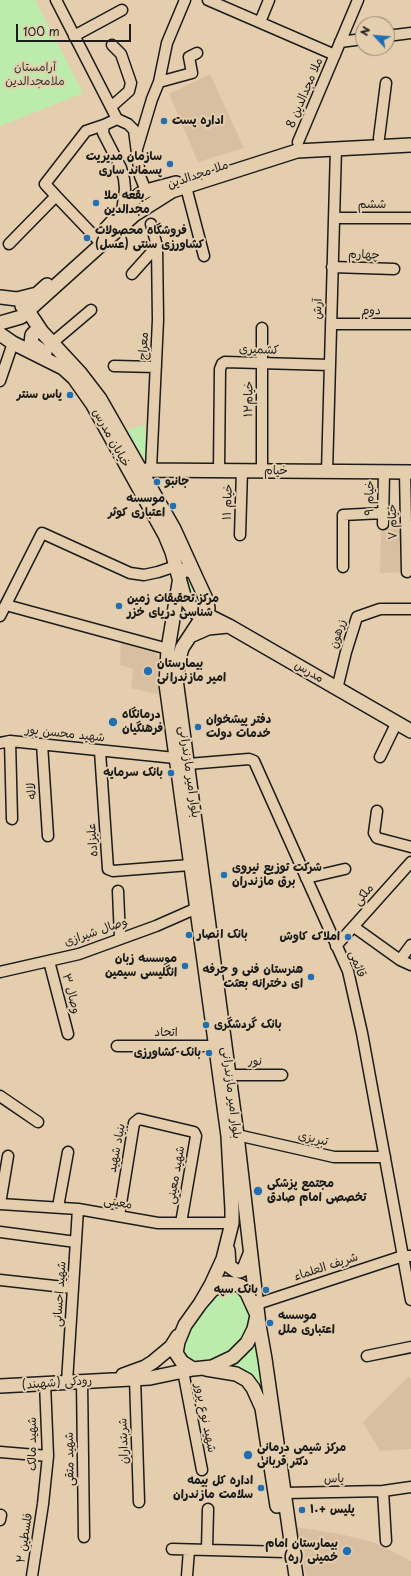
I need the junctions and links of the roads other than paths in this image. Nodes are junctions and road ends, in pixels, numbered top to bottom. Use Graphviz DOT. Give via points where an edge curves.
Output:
graph roads {
  1 [pos="56,0"];
  2 [pos="185,0"];
  3 [pos="208,0"];
  4 [pos="269,0"];
  5 [pos="358,0"];
  6 [pos="122,10"];
  7 [pos="260,22"];
  8 [pos="411,33"];
  9 [pos="395,35"];
  10 [pos="74,36"];
  11 [pos="355,40"];
  12 [pos="340,42"];
  13 [pos="112,45"];
  14 [pos="197,53"];
  15 [pos="335,55"];
  16 [pos="159,82"];
  17 [pos="386,83"];
  18 [pos="111,107"];
  19 [pos="117,119"];
  20 [pos="104,125"];
  21 [pos="379,138"];
  22 [pos="411,138"];
  23 [pos="298,142"];
  24 [pos="340,144"];
  25 [pos="411,145"];
  26 [pos="137,149"];
  27 [pos="186,187"];
  28 [pos="56,196"];
  29 [pos="149,197"];
  30 [pos="122,212"];
  31 [pos="334,218"];
  32 [pos="411,218"];
  33 [pos="151,224"];
  34 [pos="97,239"];
  35 [pos="9,244"];
  36 [pos="157,246"];
  37 [pos="204,256"];
  38 [pos="332,267"];
  39 [pos="394,269"];
  40 [pos="132,274"];
  41 [pos="0,298"];
  42 [pos="91,310"];
  43 [pos="28,311"];
  44 [pos="0,323"];
  45 [pos="331,324"];
  46 [pos="411,324"];
  47 [pos="262,328"];
  48 [pos="42,332"];
  49 [pos="0,334"];
  50 [pos="13,343"];
  51 [pos="52,343"];
  52 [pos="263,364"];
  53 [pos="330,365"];
  54 [pos="114,366"];
  55 [pos="156,366"];
  56 [pos="63,368"];
  57 [pos="0,381"];
  58 [pos="146,469"];
  59 [pos="219,470"];
  60 [pos="242,470"];
  61 [pos="262,471"];
  62 [pos="327,472"];
  63 [pos="384,472"];
  64 [pos="408,472"];
  65 [pos="383,514"];
  66 [pos="383,524"];
  67 [pos="240,535"];
  68 [pos="343,567"];
  69 [pos="407,572"];
  70 [pos="194,573"];
  71 [pos="178,575"];
  72 [pos="6,605"];
  73 [pos="411,609"];
  74 [pos="0,616"];
  75 [pos="205,616"];
  76 [pos="229,626"];
  77 [pos="171,635"];
  78 [pos="188,640"];
  79 [pos="168,648"];
  80 [pos="337,689"];
  81 [pos="397,722"];
  82 [pos="411,731"];
  83 [pos="5,742"];
  84 [pos="42,744"];
  85 [pos="100,750"];
  86 [pos="380,757"];
  87 [pos="175,758"];
  88 [pos="188,764"];
  89 [pos="377,811"];
  90 [pos="12,819"];
  91 [pos="48,836"];
  92 [pos="411,847"];
  93 [pos="411,862"];
  94 [pos="190,865"];
  95 [pos="345,869"];
  96 [pos="306,878"];
  97 [pos="118,891"];
  98 [pos="197,908"];
  99 [pos="354,927"];
  100 [pos="120,938"];
  101 [pos="411,945"];
  102 [pos="336,946"];
  103 [pos="49,960"];
  104 [pos="400,960"];
  105 [pos="411,965"];
  106 [pos="0,972"];
  107 [pos="68,1034"];
  108 [pos="117,1046"];
  109 [pos="216,1046"];
  110 [pos="229,1075"];
  111 [pos="282,1075"];
  112 [pos="0,1096"];
  113 [pos="38,1122"];
  114 [pos="194,1132"];
  115 [pos="237,1135"];
  116 [pos="68,1152"];
  117 [pos="8,1156"];
  118 [pos="385,1157"];
  119 [pos="0,1204"];
  120 [pos="58,1207"];
  121 [pos="78,1208"];
  122 [pos="119,1216"];
  123 [pos="181,1223"];
  124 [pos="232,1223"];
  125 [pos="0,1232"];
  126 [pos="228,1240"];
  127 [pos="76,1242"];
  128 [pos="250,1250"];
  129 [pos="407,1256"];
  130 [pos="0,1280"];
  131 [pos="73,1288"];
  132 [pos="411,1300"];
  133 [pos="200,1304"];
  134 [pos="257,1310"];
  135 [pos="185,1324"];
  136 [pos="411,1347"];
  137 [pos="367,1356"];
  138 [pos="153,1362"];
  139 [pos="193,1369"];
  140 [pos="158,1376"];
  141 [pos="135,1378"];
  142 [pos="114,1379"];
  143 [pos="82,1381"];
  144 [pos="67,1382"];
  145 [pos="45,1383"];
  146 [pos="0,1386"];
  147 [pos="0,1452"];
  148 [pos="48,1456"];
  149 [pos="202,1470"];
  150 [pos="411,1487"];
  151 [pos="383,1491"];
  152 [pos="285,1493"];
  153 [pos="139,1502"];
  154 [pos="43,1504"];
  155 [pos="208,1509"];
  156 [pos="84,1537"];
  157 [pos="386,1541"];
  158 [pos="172,1549"];
  159 [pos="189,1550"];
  160 [pos="207,1550"];
  161 [pos="285,1552"];
  162 [pos="32,1576"];
  163 [pos="188,1576"];
  164 [pos="288,1576"];
  165 [pos="296,1576"];
  1 -- 10 [label="street"];
  2 -- 16 [label="street" via="167,43"];
  3 -- 7 [label="street"];
  4 -- 7 [label="street"];
  5 -- 12 [label="street, ملا مجدالدین 8"];
  6 -- 10 [label="street"];
  7 -- 15 [label="street"];
  8 -- 9 [label="street"];
  10 -- 18 [label="street"];
  11 -- 12 [label="street"];
  12 -- 15 [label="street, ملا مجدالدین 8"];
  13 -- 18 [label="street" via="121,54 131,83 129,91"];
  14 -- 16 [label="street" via="189,57 192,73"];
  15 -- 23 [label="street, ملا مجدالدین 8"];
  16 -- 26 [label="street"];
  17 -- 21 [label="street"];
  18 -- 19 [label="street"];
  19 -- 20 [label="street"];
  19 -- 26 [label="street" via="134,130"];
  20 -- 28 [label="street" via="86,131 45,184"];
  20 -- 30 [label="street" via="103,133 124,179"];
  21 -- 22 [label="main road, ملا مجدالدین"];
  21 -- 24 [label="main road, ملا مجدالدین"];
  23 -- 24 [label="main road, ملا مجدالدین"];
  23 -- 29 [label="main road, ملا مجدالدین" via="241,160"];
  24 -- 25 [label="main road, ملا مجدالدین"];
  24 -- 27 [label="main road, ملا مجدالدین" via="297,151"];
  24 -- 31 [label="street, آرش"];
  26 -- 29 [label="street" via="140,176"];
  27 -- 29 [label="main road, ملا مجدالدین"];
  27 -- 37 [label="street"];
  28 -- 34 [label="street"];
  28 -- 35 [label="street"];
  29 -- 30 [label="main road, ملا مجدالدین" via="131,202"];
  29 -- 43 [label="main road, ملا مجدالدین" via="134,215"];
  30 -- 34 [label="main road, ملا مجدالدین"];
  31 -- 32 [label="street, ششم"];
  31 -- 38 [label="street, آرش"];
  33 -- 36 [label="street, معراج"];
  34 -- 41 [label="main road, ملا مجدالدین" via="37,294 17,299"];
  36 -- 40 [label="street"];
  36 -- 55 [label="street, معراج"];
  38 -- 39 [label="street, چهارم"];
  38 -- 45 [label="street, آرش"];
  41 -- 43 [label="main road"];
  42 -- 51 [label="street"];
  43 -- 44 [label="main road, ملا مجدالدین" via="21,317"];
  43 -- 48 [label="main road, خیابان مدرس"];
  45 -- 46 [label="street, دوم"];
  45 -- 53 [label="street, آرش"];
  47 -- 52 [label="street, خیام۱۲"];
  48 -- 51 [label="main road, خیابان مدرس"];
  48 -- 56 [label="main road" via="35,332 31,343"];
  49 -- 50 [label="main road, خیابان مدرس"];
  50 -- 56 [label="main road, خیابان مدرس"];
  50 -- 57 [label="street"];
  51 -- 58 [label="main road, خیابان مدرس" via="100,399"];
  52 -- 53 [label="street, کشمیری"];
  52 -- 59 [label="street, کشمیری" via="222,364"];
  52 -- 61 [label="street, خیام۱۲"];
  53 -- 62 [label="street, آرش"];
  54 -- 55 [label="street"];
  55 -- 58 [label="street, معراج"];
  56 -- 71 [label="main road, خیابان مدرس" via="74,378 92,405 165,535"];
  58 -- 59 [label="main road, خیام"];
  58 -- 70 [label="main road, خیابان مدرس"];
  59 -- 60 [label="main road, خیام"];
  60 -- 61 [label="main road, خیام"];
  60 -- 67 [label="street, خیام ۱۱"];
  61 -- 62 [label="main road, خیام"];
  62 -- 63 [label="main road, خیام"];
  63 -- 64 [label="main road, خیام"];
  63 -- 65 [label="street, خیام ۹"];
  64 -- 69 [label="street, خیام ۷"];
  65 -- 66 [label="street, خیام ۹"];
  65 -- 68 [label="street" via="343,514"];
  70 -- 71 [label="main road" via="184,570"];
  70 -- 75 [label="main road, خیابان مدرس" via="206,599 208,608"];
  71 -- 72 [label="street" via="158,572 144,575 130,573 42,533"];
  71 -- 75 [label="main road, خیابان مدرس" via="185,599 191,609"];
  71 -- 77 [label="main road, بلوار امیر مازندرانی"];
  72 -- 74 [label="street"];
  72 -- 79 [label="street"];
  73 -- 80 [label="street, زرهون" via="380,609 357,617"];
  75 -- 76 [label="main road, مدرس"];
  75 -- 78 [label="main road, بلوار امیر مازندرانی"];
  76 -- 78 [label="main road" via="208,628"];
  76 -- 80 [label="main road, مدرس"];
  77 -- 78 [label="main road" via="181,633"];
  77 -- 79 [label="main road, بلوار امیر مازندرانی"];
  78 -- 88 [label="main road, بلوار امیر مازندرانی" via="179,659 176,679"];
  79 -- 87 [label="main road, بلوار امیر مازندرانی" via="166,684"];
  80 -- 81 [label="main road, مدرس"];
  81 -- 82 [label="main road, مدرس"];
  81 -- 86 [label="street"];
  83 -- 84 [label="street, شهید محسن پور"];
  83 -- 90 [label="street"];
  84 -- 85 [label="street, شهید محسن پور"];
  84 -- 91 [label="street, لاله"];
  85 -- 87 [label="street, شهید محسن پور"];
  85 -- 94 [label="street, علیزاده" via="108,869 113,871"];
  87 -- 94 [label="main road, بلوار امیر مازندرانی"];
  88 -- 96 [label="street, قائمی" via="249,759 254,761"];
  88 -- 110 [label="main road, بلوار امیر مازندرانی"];
  89 -- 92 [label="street" via="374,833 377,838"];
  93 -- 99 [label="street, ملکی"];
  94 -- 98 [label="main road, بلوار امیر مازندرانی"];
  95 -- 96 [label="street"];
  96 -- 102 [label="street, قائمی"];
  97 -- 100 [label="street"];
  98 -- 100 [label="street, وصال شیرازی"];
  98 -- 109 [label="main road, بلوار امیر مازندرانی"];
  99 -- 102 [label="street, ملکی"];
  99 -- 104 [label="street"];
  100 -- 103 [label="street, وصال شیرازی" via="79,954"];
  101 -- 104 [label="street"];
  102 -- 118 [label="street, قائمی" via="348,971"];
  103 -- 106 [label="street, وصال شیرازی"];
  103 -- 107 [label="street, وصال ۳"];
  104 -- 105 [label="street"];
  108 -- 109 [label="street, اتحاد"];
  109 -- 124 [label="main road, بلوار امیر مازندرانی" via="228,1136"];
  110 -- 111 [label="street, نور"];
  110 -- 115 [label="main road, بلوار امیر مازندرانی"];
  112 -- 113 [label="street"];
  114 -- 122 [label="street, بنیاد شهید" via="136,1120"];
  114 -- 123 [label="street, شهید معینی" via="196,1136"];
  115 -- 118 [label="street, تبریزی" via="334,1156"];
  115 -- 128 [label="main road, بلوار امیر مازندرانی"];
  116 -- 120 [label="street"];
  117 -- 119 [label="street"];
  118 -- 129 [label="street, قائمی"];
  119 -- 120 [label="street, معینی"];
  120 -- 121 [label="street, معینی"];
  121 -- 122 [label="street, معینی"];
  121 -- 127 [label="street, شهید احسانی"];
  122 -- 123 [label="street, معینی" via="158,1223"];
  123 -- 124 [label="street, معینی"];
  124 -- 126 [label="main road, بلوار امیر مازندرانی"];
  125 -- 127 [label="street"];
  126 -- 128 [label="main road" via="228,1260 232,1269 244,1269"];
  126 -- 133 [label="main road, بلوار امیر مازندرانی" via="223,1259"];
  127 -- 131 [label="street, شهید احسانی"];
  128 -- 134 [label="main road, بلوار امیر مازندرانی"];
  129 -- 132 [label="street, قائمی"];
  129 -- 134 [label="street, شریف العلماء"];
  130 -- 131 [label="street"];
  131 -- 144 [label="street, شهید احسانی"];
  133 -- 134 [label="main road" via="212,1290 225,1282 241,1286"];
  133 -- 135 [label="main road"];
  134 -- 139 [label="main road" via="251,1336 241,1351 212,1367"];
  134 -- 152 [label="main road, بلوار امیر مازندرانی"];
  135 -- 138 [label="main road, رودکی (شهبند)" via="171,1347"];
  135 -- 139 [label="main road" via="176,1354 182,1362"];
  136 -- 137 [label="street"];
  138 -- 140 [label="main road" via="161,1361 165,1364 164,1373"];
  138 -- 142 [label="main road, رودکی (شهبند)"];
  139 -- 140 [label="main road, رودکی (شهبند)"];
  139 -- 149 [label="street, شهید نوع پرور"];
  139 -- 161 [label="main road" via="236,1374 247,1380 258,1396"];
  140 -- 141 [label="main road, رودکی (شهبند)"];
  141 -- 142 [label="main road, رودکی (شهبند)"];
  141 -- 153 [label="street, شربتداران"];
  142 -- 143 [label="main road, رودکی (شهبند)"];
  143 -- 144 [label="main road, رودکی (شهبند)"];
  143 -- 156 [label="street, شهید متقی"];
  144 -- 145 [label="main road, رودکی (شهبند)"];
  145 -- 146 [label="main road, رودکی (شهبند)"];
  145 -- 148 [label="street, شهید مالک"];
  147 -- 148 [label="street"];
  148 -- 154 [label="street, شهید مالک"];
  150 -- 151 [label="street, یاس"];
  151 -- 152 [label="street, یاس"];
  151 -- 157 [label="street"];
  152 -- 165 [label="main road, بلوار امیر مازندرانی"];
  154 -- 162 [label="street, فلسطین ۲"];
  155 -- 160 [label="street"];
  158 -- 159 [label="street"];
  159 -- 160 [label="street"];
  159 -- 163 [label="street"];
  160 -- 161 [label="street"];
  161 -- 164 [label="main road"];
}
